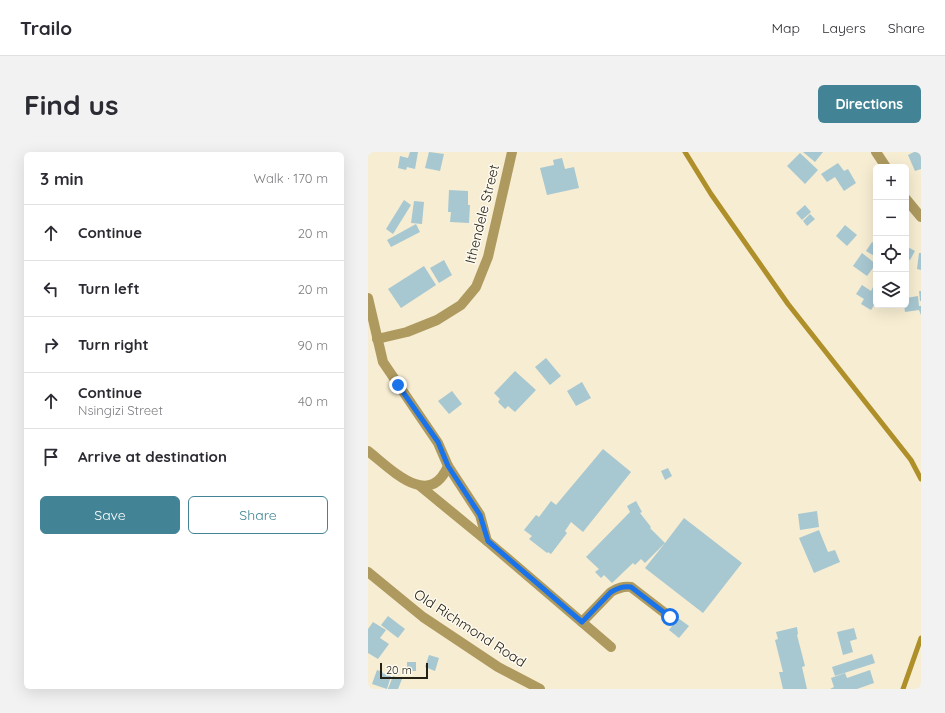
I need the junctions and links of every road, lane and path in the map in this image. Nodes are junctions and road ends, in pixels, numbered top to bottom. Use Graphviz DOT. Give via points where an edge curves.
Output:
graph roads {
  1 [pos="512,152"];
  2 [pos="876,152"];
  3 [pos="884,164"];
  4 [pos="907,200"];
  5 [pos="921,217"];
  6 [pos="368,298"];
  7 [pos="377,339"];
  8 [pos="368,451"];
  9 [pos="448,466"];
  10 [pos="420,486"];
  11 [pos="488,541"];
  12 [pos="368,572"];
  13 [pos="670,617"];
  14 [pos="582,622"];
  15 [pos="611,647"];
  16 [pos="540,689"];
  1 -- 7 [label="street, Ithendele Street" via="488,257 476,287 461,305 437,320 407,332"];
  2 -- 3 [label="street"];
  4 -- 5 [label="street"];
  6 -- 7 [label="street"];
  7 -- 9 [label="street" via="382,362 438,442"];
  8 -- 10 [label="street" via="404,479"];
  9 -- 10 [label="street" via="436,483"];
  9 -- 11 [label="street" via="480,515"];
  10 -- 11 [label="street"];
  11 -- 14 [label="street"];
  12 -- 16 [label="street, Old Richmond Road" via="423,617 498,666"];
  13 -- 14 [label="street" via="631,587 624,586 611,592"];
  14 -- 15 [label="street"];
}
